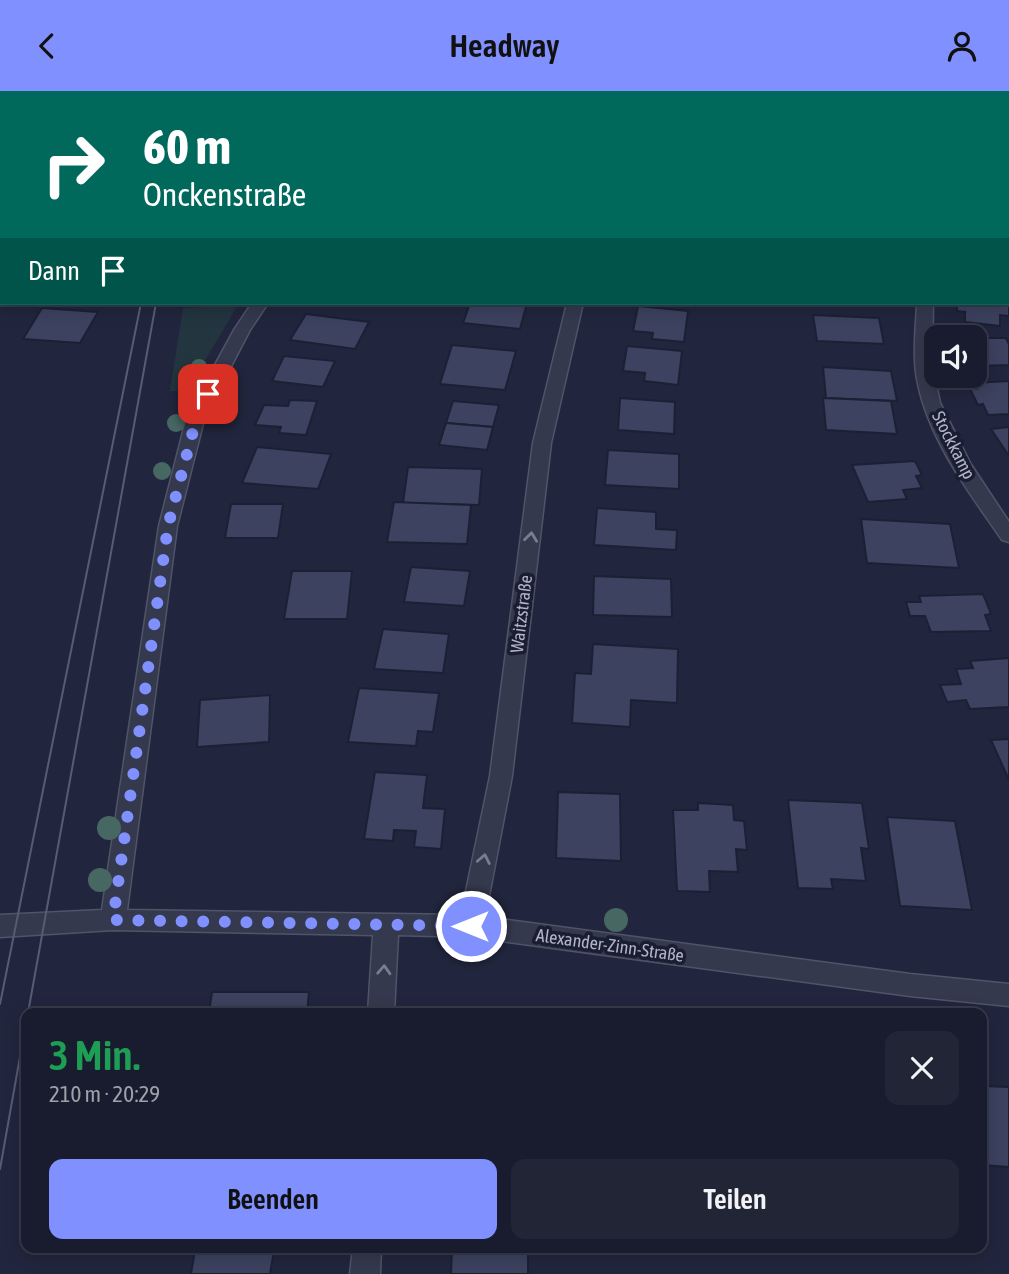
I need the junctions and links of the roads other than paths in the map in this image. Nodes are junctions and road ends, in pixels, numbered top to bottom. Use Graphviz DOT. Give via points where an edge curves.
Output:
graph roads {
  1 [pos="259,305"];
  2 [pos="575,305"];
  3 [pos="925,305"];
  4 [pos="1009,536"];
  5 [pos="113,920"];
  6 [pos="0,926"];
  7 [pos="386,926"];
  8 [pos="471,926"];
  9 [pos="1009,995"];
  10 [pos="381,1008"];
  11 [pos="367,1253"];
  12 [pos="365,1274"];
  1 -- 5 [label="street" via="197,416 168,526"];
  8 -- 2 [label="street, Waitzstraße, one-way" via="501,776 542,443"];
  3 -- 4 [label="street, Stockkamp" via="926,386 975,485"];
  5 -- 6 [label="street, Alexander-Zinn-Straße"];
  5 -- 7 [label="street, Alexander-Zinn-Straße"];
  7 -- 8 [label="street, Alexander-Zinn-Straße"];
  10 -- 7 [label="street, one-way"];
  8 -- 9 [label="street, Alexander-Zinn-Straße"];
  11 -- 12 [label="street"];
}
